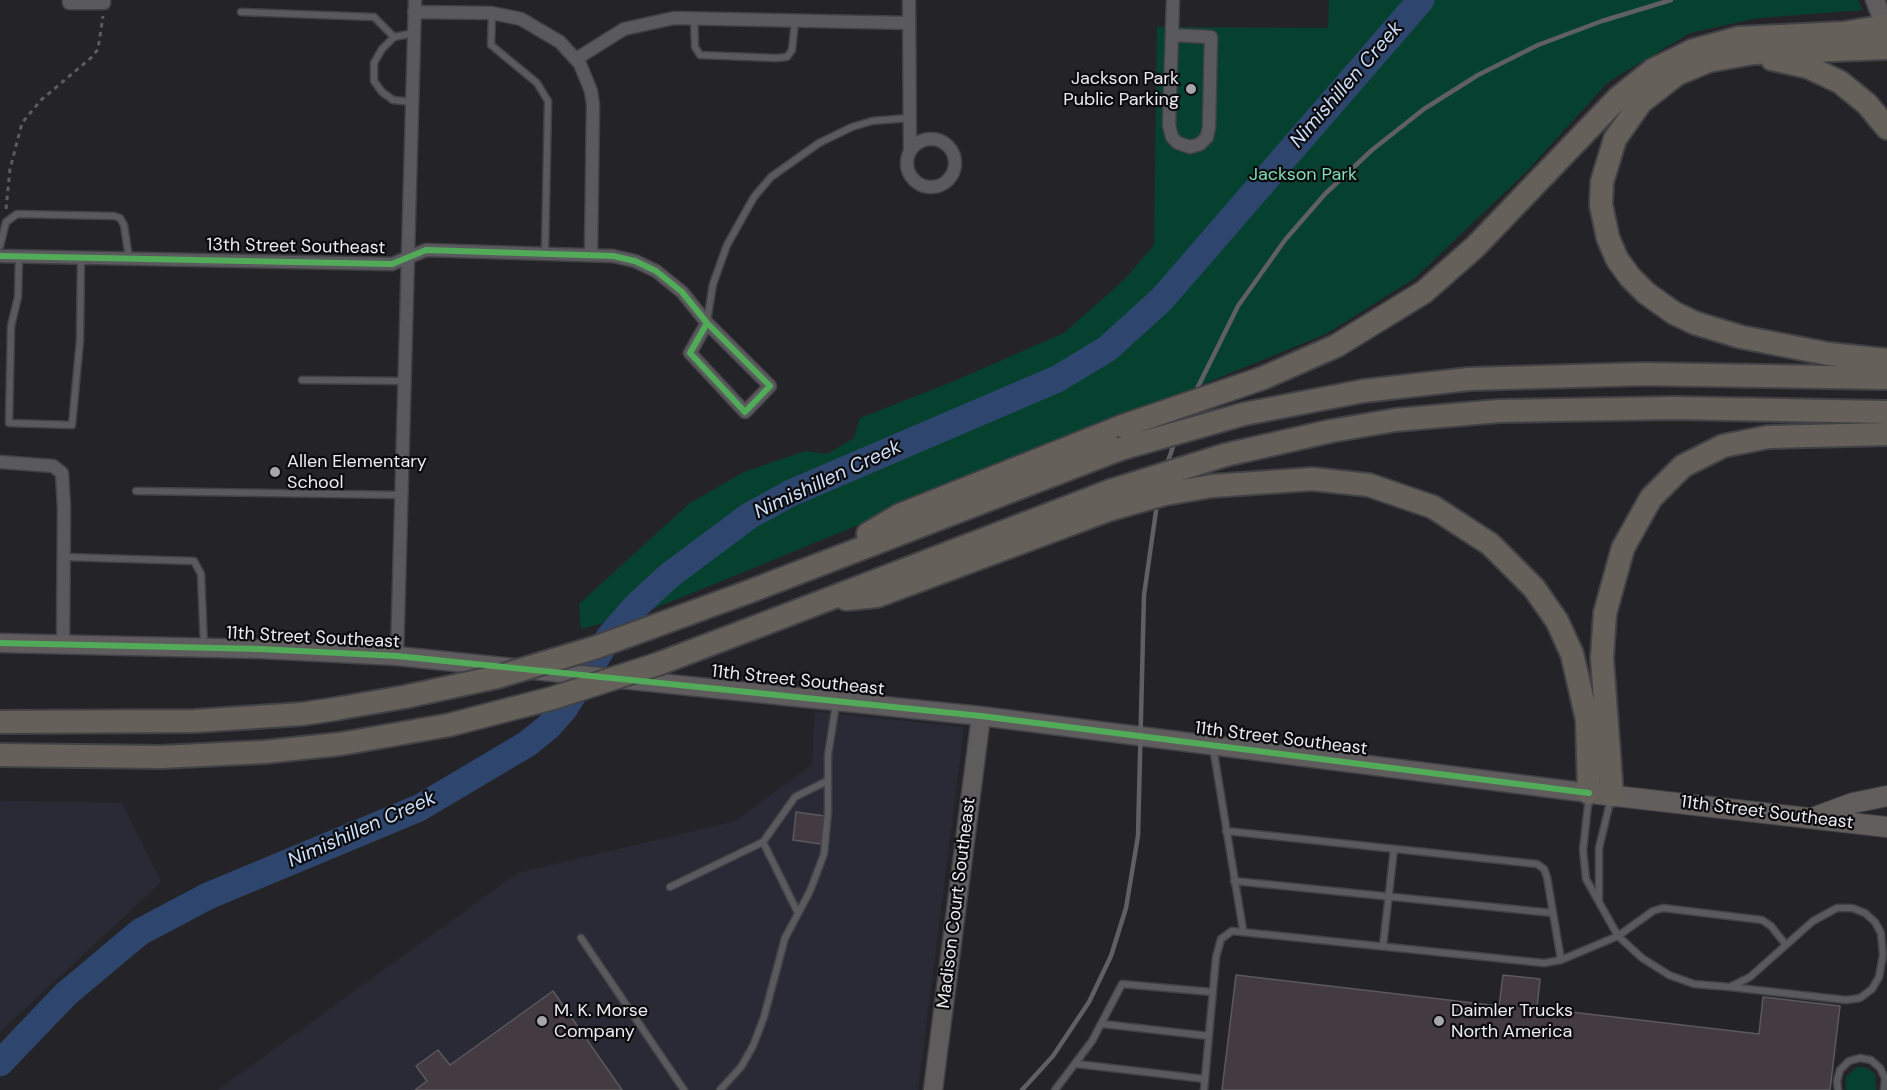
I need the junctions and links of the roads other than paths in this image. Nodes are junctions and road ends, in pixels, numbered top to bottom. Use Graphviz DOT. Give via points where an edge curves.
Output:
graph roads {
  1 [pos="69,0"];
  2 [pos="909,0"];
  3 [pos="1173,0"];
  4 [pos="1875,0"];
  5 [pos="104,1"];
  6 [pos="414,6"];
  7 [pos="241,12"];
  8 [pos="492,14"];
  9 [pos="694,17"];
  10 [pos="795,20"];
  11 [pos="909,23"];
  12 [pos="414,33"];
  13 [pos="1172,35"];
  14 [pos="1886,35"];
  15 [pos="394,37"];
  16 [pos="1744,54"];
  17 [pos="576,59"];
  18 [pos="412,102"];
  19 [pos="909,118"];
  20 [pos="1887,128"];
  21 [pos="910,152"];
  22 [pos="0,246"];
  23 [pos="545,252"];
  24 [pos="591,253"];
  25 [pos="0,256"];
  26 [pos="18,256"];
  27 [pos="81,257"];
  28 [pos="129,258"];
  29 [pos="408,258"];
  30 [pos="707,323"];
  31 [pos="1887,360"];
  32 [pos="1887,378"];
  33 [pos="302,380"];
  34 [pos="406,381"];
  35 [pos="1887,412"];
  36 [pos="1887,434"];
  37 [pos="0,462"];
  38 [pos="136,491"];
  39 [pos="402,495"];
  40 [pos="1109,500"];
  41 [pos="63,557"];
  42 [pos="818,565"];
  43 [pos="0,643"];
  44 [pos="63,644"];
  45 [pos="204,648"];
  46 [pos="397,656"];
  47 [pos="836,700"];
  48 [pos="981,716"];
  49 [pos="0,722"];
  50 [pos="1213,746"];
  51 [pos="0,755"];
  52 [pos="827,781"];
  53 [pos="1589,793"];
  54 [pos="1612,795"];
  55 [pos="1887,796"];
  56 [pos="1812,818"];
  57 [pos="1887,827"];
  58 [pos="1226,831"];
  59 [pos="763,842"];
  60 [pos="1394,849"];
  61 [pos="1234,881"];
  62 [pos="670,887"];
  63 [pos="1388,897"];
  64 [pos="1599,901"];
  65 [pos="798,913"];
  66 [pos="1553,913"];
  67 [pos="1243,930"];
  68 [pos="1618,936"];
  69 [pos="581,938"];
  70 [pos="1786,945"];
  71 [pos="1383,946"];
  72 [pos="1561,960"];
  73 [pos="1730,987"];
  74 [pos="1212,992"];
  75 [pos="1103,1024"];
  76 [pos="1209,1036"];
  77 [pos="1077,1064"];
  78 [pos="1204,1079"];
  79 [pos="684,1090"];
  80 [pos="720,1090"];
  81 [pos="933,1090"];
  82 [pos="1055,1090"];
  83 [pos="1204,1090"];
  84 [pos="1838,1090"];
  85 [pos="1884,1090"];
  1 -- 5 [label="street"];
  2 -- 11 [label="street"];
  3 -- 13 [label="street"];
  4 -- 14 [label="street"];
  6 -- 8 [label="street"];
  6 -- 12 [label="street"];
  7 -- 15 [label="lane" via="374,17"];
  8 -- 17 [label="street" via="532,23 560,42"];
  8 -- 23 [label="lane" via="491,45 537,83 548,101"];
  9 -- 10 [label="street"];
  9 -- 10 [label="lane" via="695,47 700,55 777,58 788,57 792,50"];
  9 -- 17 [label="street" via="638,24 614,34"];
  10 -- 11 [label="street"];
  11 -- 19 [label="street"];
  12 -- 15 [label="lane"];
  12 -- 18 [label="street"];
  13 -- 13 [label="street" via="1211,37 1209,127 1207,137 1190,147 1178,144 1169,125"];
  14 -- 16 [label="highway"];
  14 -- 42 [label="highway, bridge" via="1738,38 1694,50 1653,70 1618,98 1475,248 1424,292 1346,340 1263,378 1123,426 900,515"];
  15 -- 18 [label="lane" via="374,63 374,81 393,100"];
  16 -- 20 [label="highway" via="1797,64 1829,76 1867,104"];
  16 -- 31 [label="highway" via="1677,74 1626,119 1606,160 1602,182 1602,216 1612,248 1630,277 1646,293 1695,323 1782,345"];
  17 -- 24 [label="street" via="586,76 593,105"];
  18 -- 29 [label="street"];
  19 -- 21 [label="street"];
  19 -- 30 [label="lane" via="852,127 819,143 771,177 754,197 727,245 713,284"];
  22 -- 28 [label="lane" via="6,222 17,214 114,216 124,225"];
  23 -- 24 [label="street, 13th Street Southeast"];
  23 -- 29 [label="street, 13th Street Southeast" via="426,250"];
  24 -- 30 [label="street, 13th Street Southeast" via="635,261 656,271 682,292"];
  25 -- 26 [label="street, 13th Street Southeast"];
  26 -- 27 [label="street, 13th Street Southeast"];
  26 -- 27 [label="lane" via="18,297 11,326 9,423 72,425 80,340"];
  27 -- 28 [label="street, 13th Street Southeast"];
  28 -- 29 [label="street, 13th Street Southeast" via="392,264"];
  29 -- 34 [label="street"];
  30 -- 30 [label="street, 13th Street Southeast" via="770,386 745,412 690,353"];
  32 -- 42 [label="highway, bridge" via="1532,376 1374,389 1244,414 1120,449"];
  33 -- 34 [label="lane"];
  34 -- 39 [label="street"];
  35 -- 40 [label="highway, bridge" via="1675,408 1499,411 1405,419 1225,455"];
  36 -- 54 [label="highway" via="1768,437 1723,446 1683,466 1651,498 1623,548 1605,613 1602,658"];
  37 -- 41 [label="street" via="59,468 64,508"];
  38 -- 39 [label="lane"];
  39 -- 46 [label="street"];
  40 -- 51 [label="highway, bridge" via="824,600 658,664 532,704 437,728 264,752"];
  40 -- 53 [label="highway, bridge" via="1212,486 1312,479 1369,485 1433,507 1490,544 1534,588 1557,621 1572,654 1587,718"];
  41 -- 44 [label="street"];
  41 -- 45 [label="lane" via="194,561 201,574"];
  42 -- 49 [label="highway, bridge" via="597,647 497,677 404,698 291,715 195,721"];
  43 -- 44 [label="street, 11th Street Southeast"];
  44 -- 45 [label="street, 11th Street Southeast"];
  45 -- 46 [label="street, 11th Street Southeast"];
  46 -- 47 [label="street, 11th Street Southeast, bridge"];
  47 -- 48 [label="street, 11th Street Southeast"];
  47 -- 52 [label="lane"];
  48 -- 50 [label="street, 11th Street Southeast"];
  48 -- 81 [label="street, Madison Court Southeast"];
  50 -- 53 [label="street, 11th Street Southeast"];
  50 -- 58 [label="lane"];
  52 -- 59 [label="lane" via="795,797"];
  52 -- 65 [label="lane" via="824,854"];
  53 -- 54 [label="main road, 11th Street Southeast"];
  53 -- 64 [label="lane" via="1584,872"];
  54 -- 56 [label="main road, 11th Street Southeast"];
  54 -- 64 [label="lane" via="1599,848"];
  55 -- 56 [label="main road"];
  56 -- 57 [label="main road, 11th Street Southeast"];
  58 -- 60 [label="lane"];
  58 -- 61 [label="lane"];
  59 -- 62 [label="lane"];
  59 -- 65 [label="lane"];
  60 -- 63 [label="lane"];
  60 -- 66 [label="lane" via="1540,865 1547,877"];
  61 -- 63 [label="lane"];
  61 -- 67 [label="lane"];
  63 -- 66 [label="lane"];
  63 -- 71 [label="lane"];
  64 -- 68 [label="lane"];
  65 -- 80 [label="lane" via="785,938 756,1039 741,1067"];
  66 -- 72 [label="lane"];
  67 -- 71 [label="lane"];
  67 -- 74 [label="lane" via="1228,932 1219,941"];
  68 -- 70 [label="lane" via="1656,909 1667,908 1762,920"];
  68 -- 72 [label="lane"];
  68 -- 73 [label="lane" via="1669,975 1708,987"];
  69 -- 79 [label="lane"];
  70 -- 73 [label="lane" via="1750,977"];
  70 -- 73 [label="lane" via="1824,913 1845,908 1858,910 1871,917 1881,933 1880,977 1868,993 1851,1000"];
  71 -- 72 [label="lane" via="1539,963"];
  74 -- 75 [label="lane" via="1122,984"];
  74 -- 76 [label="lane"];
  75 -- 76 [label="lane"];
  75 -- 77 [label="lane"];
  76 -- 78 [label="lane"];
  77 -- 78 [label="lane"];
  77 -- 82 [label="lane"];
  78 -- 83 [label="lane"];
  84 -- 85 [label="lane" via="1840,1070 1849,1061 1860,1058 1871,1060 1880,1068 1885,1078"];
}
